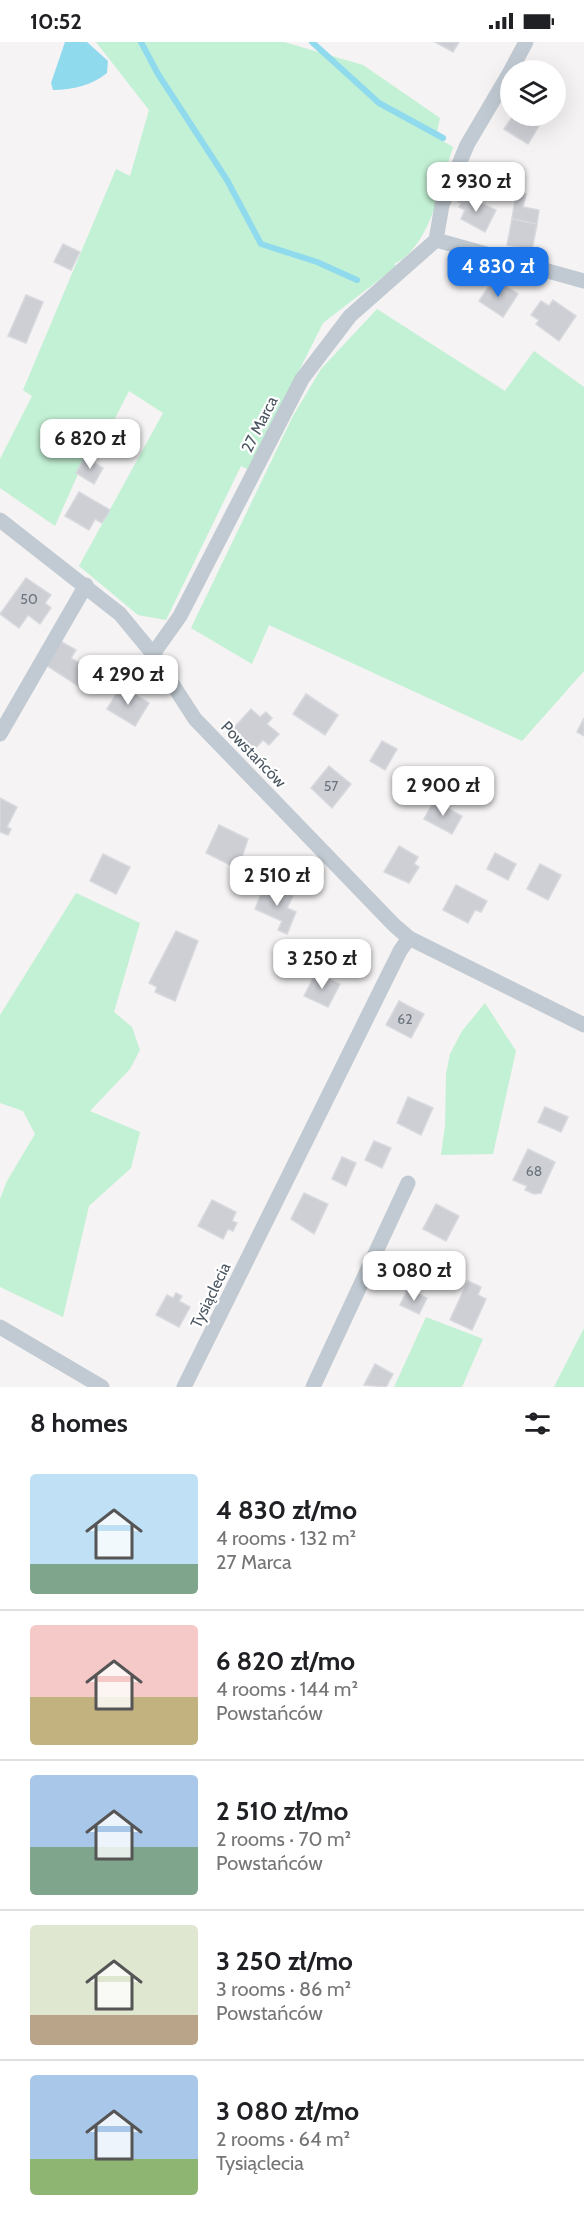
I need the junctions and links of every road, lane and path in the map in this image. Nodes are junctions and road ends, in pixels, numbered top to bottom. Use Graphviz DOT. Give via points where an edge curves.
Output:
graph roads {
  1 [pos="526,42"];
  2 [pos="516,60"];
  3 [pos="500,88"];
  4 [pos="436,240"];
  5 [pos="584,281"];
  6 [pos="0,520"];
  7 [pos="86,585"];
  8 [pos="153,654"];
  9 [pos="0,734"];
  10 [pos="409,938"];
  11 [pos="584,1025"];
  12 [pos="408,1183"];
  13 [pos="0,1327"];
  14 [pos="102,1387"];
  15 [pos="184,1387"];
  16 [pos="313,1387"];
  1 -- 2 [label="street"];
  3 -- 4 [label="street" via="467,145 442,205"];
  4 -- 5 [label="street"];
  4 -- 8 [label="street, 27 Marca" via="350,316 302,379 180,616"];
  6 -- 7 [label="street, Powstańców"];
  7 -- 8 [label="street, Powstańców" via="120,614"];
  7 -- 9 [label="street"];
  8 -- 10 [label="street, Powstańców" via="195,719"];
  10 -- 11 [label="street, Powstańców"];
  10 -- 15 [label="street, Tysiąclecia"];
  12 -- 16 [label="street"];
  13 -- 14 [label="street"];
}
